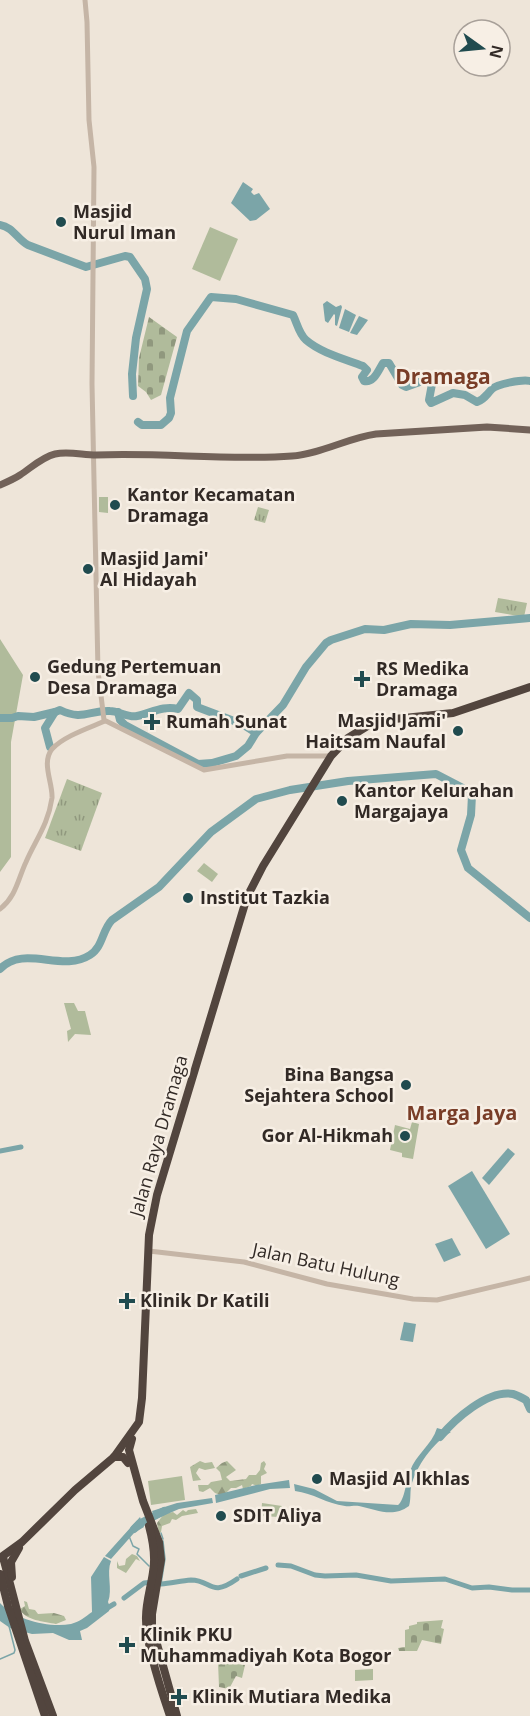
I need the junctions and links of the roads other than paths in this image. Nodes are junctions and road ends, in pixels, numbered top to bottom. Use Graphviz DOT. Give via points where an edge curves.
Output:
graph roads {
  1 [pos="85,0"];
  2 [pos="530,430"];
  3 [pos="94,455"];
  4 [pos="0,485"];
  5 [pos="530,687"];
  6 [pos="105,722"];
  7 [pos="310,755"];
  8 [pos="331,756"];
  9 [pos="324,767"];
  10 [pos="0,909"];
  11 [pos="148,1251"];
  12 [pos="530,1278"];
  13 [pos="139,1422"];
  14 [pos="123,1446"];
  15 [pos="114,1457"];
  16 [pos="128,1463"];
  17 [pos="145,1511"];
  18 [pos="22,1542"];
  19 [pos="1,1558"];
  20 [pos="0,1574"];
  21 [pos="0,1586"];
  22 [pos="10,1590"];
  23 [pos="10,1604"];
  24 [pos="21,1637"];
  25 [pos="152,1640"];
  26 [pos="45,1716"];
  27 [pos="53,1716"];
  28 [pos="170,1716"];
  29 [pos="177,1716"];
  1 -- 3 [label="street" via="94,167"];
  2 -- 3 [label="main road" via="487,427 375,434 294,456"];
  3 -- 4 [label="main road" via="56,454"];
  3 -- 6 [label="street" via="98,671"];
  5 -- 8 [label="highway, Jalan Raya Dramaga" via="460,711 369,724"];
  6 -- 7 [label="street" via="204,770"];
  6 -- 10 [label="street" via="62,742 50,753 47,765 51,800 43,832 11,898"];
  7 -- 8 [label="street"];
  7 -- 9 [label="street"];
  8 -- 9 [label="highway, Jalan Raya Dramaga"];
  9 -- 11 [label="highway, Jalan Raya Dramaga" via="247,897 157,1195"];
  11 -- 12 [label="street, Jalan Batu Hulung" via="244,1262 318,1282 413,1299 437,1300"];
  11 -- 13 [label="highway, Jalan Raya Dramaga"];
  13 -- 14 [label="highway, Jalan Raya Dramaga"];
  13 -- 17 [label="highway" via="129,1448"];
  14 -- 15 [label="highway, Jalan Raya Dramaga"];
  14 -- 16 [label="highway"];
  15 -- 16 [label="highway" via="123,1457"];
  15 -- 18 [label="highway, Jalan Raya Dramaga"];
  16 -- 17 [label="highway"];
  17 -- 25 [label="highway" via="154,1552"];
  18 -- 19 [label="highway, Jalan Raya Dramaga"];
  18 -- 22 [label="highway" via="11,1562"];
  19 -- 22 [label="highway"];
  20 -- 23 [label="highway"];
  21 -- 23 [label="highway"];
  22 -- 23 [label="highway"];
  23 -- 24 [label="highway"];
  24 -- 26 [label="highway"];
  24 -- 27 [label="highway"];
  25 -- 28 [label="highway"];
  25 -- 29 [label="highway"];
}
